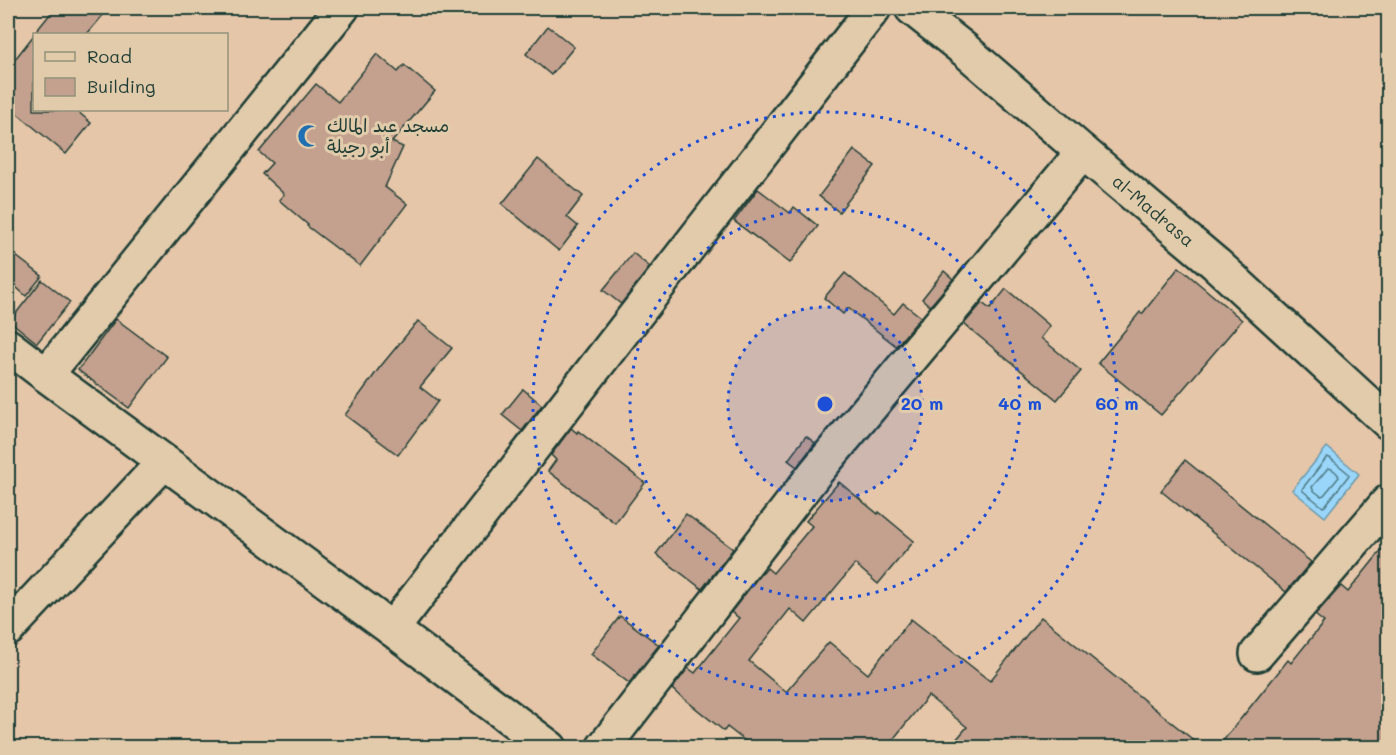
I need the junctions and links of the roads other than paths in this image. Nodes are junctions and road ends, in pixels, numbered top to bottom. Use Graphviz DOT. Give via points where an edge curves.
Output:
graph roads {
  1 [pos="342,8"];
  2 [pos="874,8"];
  3 [pos="912,8"];
  4 [pos="1083,152"];
  5 [pos="8,346"];
  6 [pos="46,375"];
  7 [pos="1389,422"];
  8 [pos="164,462"];
  9 [pos="1389,502"];
  10 [pos="8,628"];
  11 [pos="392,629"];
  12 [pos="1257,654"];
  13 [pos="550,747"];
  14 [pos="603,747"];
  1 -- 6 [label="street"];
  2 -- 11 [label="street"];
  3 -- 4 [label="street, al-Madrasa"];
  4 -- 7 [label="street, al-Madrasa" via="1216,264"];
  4 -- 14 [label="street" via="816,472"];
  5 -- 6 [label="street"];
  6 -- 8 [label="street"];
  8 -- 10 [label="street"];
  8 -- 11 [label="street"];
  9 -- 12 [label="street"];
  11 -- 13 [label="street"];
}
